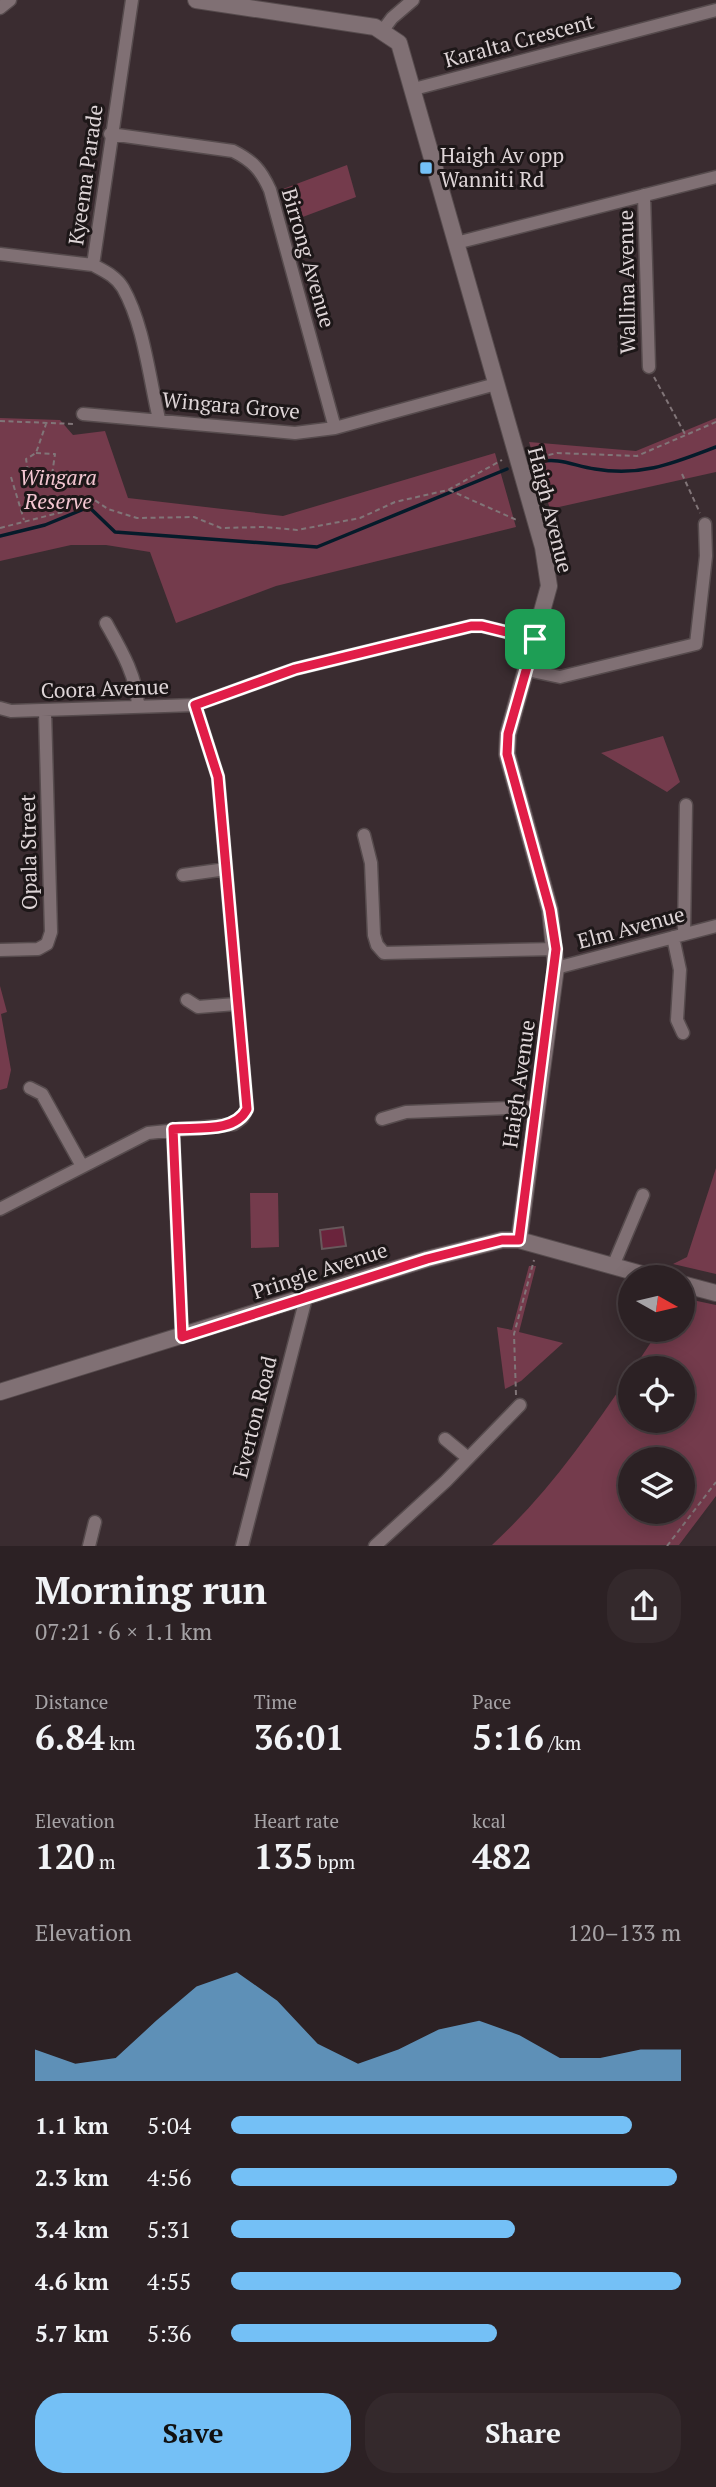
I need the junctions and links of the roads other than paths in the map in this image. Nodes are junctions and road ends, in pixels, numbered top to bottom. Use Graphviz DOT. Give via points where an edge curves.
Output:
graph roads {
  1 [pos="10,0"];
  2 [pos="132,0"];
  3 [pos="196,0"];
  4 [pos="413,0"];
  5 [pos="0,8"];
  6 [pos="716,10"];
  7 [pos="383,30"];
  8 [pos="414,89"];
  9 [pos="110,134"];
  10 [pos="716,177"];
  11 [pos="644,195"];
  12 [pos="456,243"];
  13 [pos="0,254"];
  14 [pos="93,265"];
  15 [pos="649,367"];
  16 [pos="496,384"];
  17 [pos="83,414"];
  18 [pos="159,419"];
  19 [pos="335,428"];
  20 [pos="705,524"];
  21 [pos="106,622"];
  22 [pos="535,639"];
  23 [pos="527,670"];
  24 [pos="195,705"];
  25 [pos="138,706"];
  26 [pos="0,708"];
  27 [pos="45,711"];
  28 [pos="686,804"];
  29 [pos="364,835"];
  30 [pos="226,869"];
  31 [pos="183,875"];
  32 [pos="716,926"];
  33 [pos="679,935"];
  34 [pos="556,949"];
  35 [pos="0,950"];
  36 [pos="556,968"];
  37 [pos="187,1000"];
  38 [pos="236,1004"];
  39 [pos="683,1033"];
  40 [pos="30,1088"];
  41 [pos="537,1107"];
  42 [pos="382,1119"];
  43 [pos="173,1129"];
  44 [pos="82,1166"];
  45 [pos="643,1195"];
  46 [pos="0,1209"];
  47 [pos="519,1240"];
  48 [pos="613,1266"];
  49 [pos="618,1267"];
  50 [pos="695,1287"];
  51 [pos="716,1293"];
  52 [pos="306,1298"];
  53 [pos="182,1337"];
  54 [pos="0,1392"];
  55 [pos="520,1405"];
  56 [pos="445,1439"];
  57 [pos="467,1458"];
  58 [pos="94,1522"];
  59 [pos="89,1545"];
  60 [pos="242,1545"];
  61 [pos="374,1545"];
  1 -- 5 [label="street"];
  2 -- 9 [label="street, Kyeema Parade"];
  3 -- 7 [label="street"];
  4 -- 7 [label="street"];
  6 -- 8 [label="street, Karalta Crescent"];
  7 -- 8 [label="street, Haigh Avenue" via="399,43"];
  8 -- 12 [label="street, Haigh Avenue"];
  9 -- 14 [label="street, Kyeema Parade"];
  9 -- 19 [label="street, Birrong Avenue" via="233,151 251,160 262,173"];
  10 -- 11 [label="street"];
  11 -- 12 [label="street"];
  11 -- 15 [label="street, Wallina Avenue"];
  12 -- 16 [label="street, Haigh Avenue"];
  13 -- 14 [label="street"];
  14 -- 18 [label="street, Kyeema Parade" via="111,274 123,288 139,332"];
  16 -- 19 [label="street, Wingara Grove"];
  16 -- 22 [label="street, Haigh Avenue" via="549,577"];
  17 -- 18 [label="street, Wingara Grove"];
  18 -- 19 [label="street, Wingara Grove" via="295,433"];
  20 -- 23 [label="street" via="696,644 560,677"];
  21 -- 25 [label="street" via="125,658"];
  22 -- 23 [label="street, Haigh Avenue"];
  22 -- 24 [label="street, Coora Avenue" via="471,626 295,669"];
  23 -- 34 [label="street, Haigh Avenue" via="508,734 507,754 550,910"];
  24 -- 25 [label="street, Coora Avenue"];
  24 -- 30 [label="street" via="218,777"];
  25 -- 27 [label="street, Coora Avenue"];
  26 -- 27 [label="street, Coora Avenue"];
  27 -- 35 [label="street, Opala Street" via="51,932 47,944 38,949"];
  28 -- 33 [label="street"];
  29 -- 34 [label="street" via="371,863 374,935 384,953"];
  30 -- 31 [label="street"];
  30 -- 38 [label="street"];
  32 -- 33 [label="street, Elm Avenue"];
  33 -- 36 [label="street, Elm Avenue"];
  33 -- 39 [label="street" via="677,1020"];
  34 -- 36 [label="street, Haigh Avenue"];
  36 -- 41 [label="street, Haigh Avenue"];
  37 -- 38 [label="street" via="198,1007"];
  38 -- 43 [label="street" via="247,1109 234,1124"];
  40 -- 44 [label="street" via="42,1094"];
  41 -- 42 [label="street" via="406,1112"];
  41 -- 47 [label="street, Haigh Avenue"];
  43 -- 44 [label="street" via="148,1133"];
  43 -- 53 [label="street"];
  44 -- 46 [label="street"];
  45 -- 48 [label="street"];
  47 -- 48 [label="street, Pringle Avenue"];
  47 -- 52 [label="street, Pringle Avenue" via="427,1259"];
  48 -- 49 [label="street, Pringle Avenue"];
  50 -- 51 [label="street"];
  52 -- 53 [label="street, Pringle Avenue"];
  52 -- 60 [label="street, Everton Road"];
  53 -- 54 [label="street, Pringle Avenue"];
  55 -- 57 [label="street"];
  56 -- 57 [label="street"];
  57 -- 61 [label="street"];
  58 -- 59 [label="street"];
}
